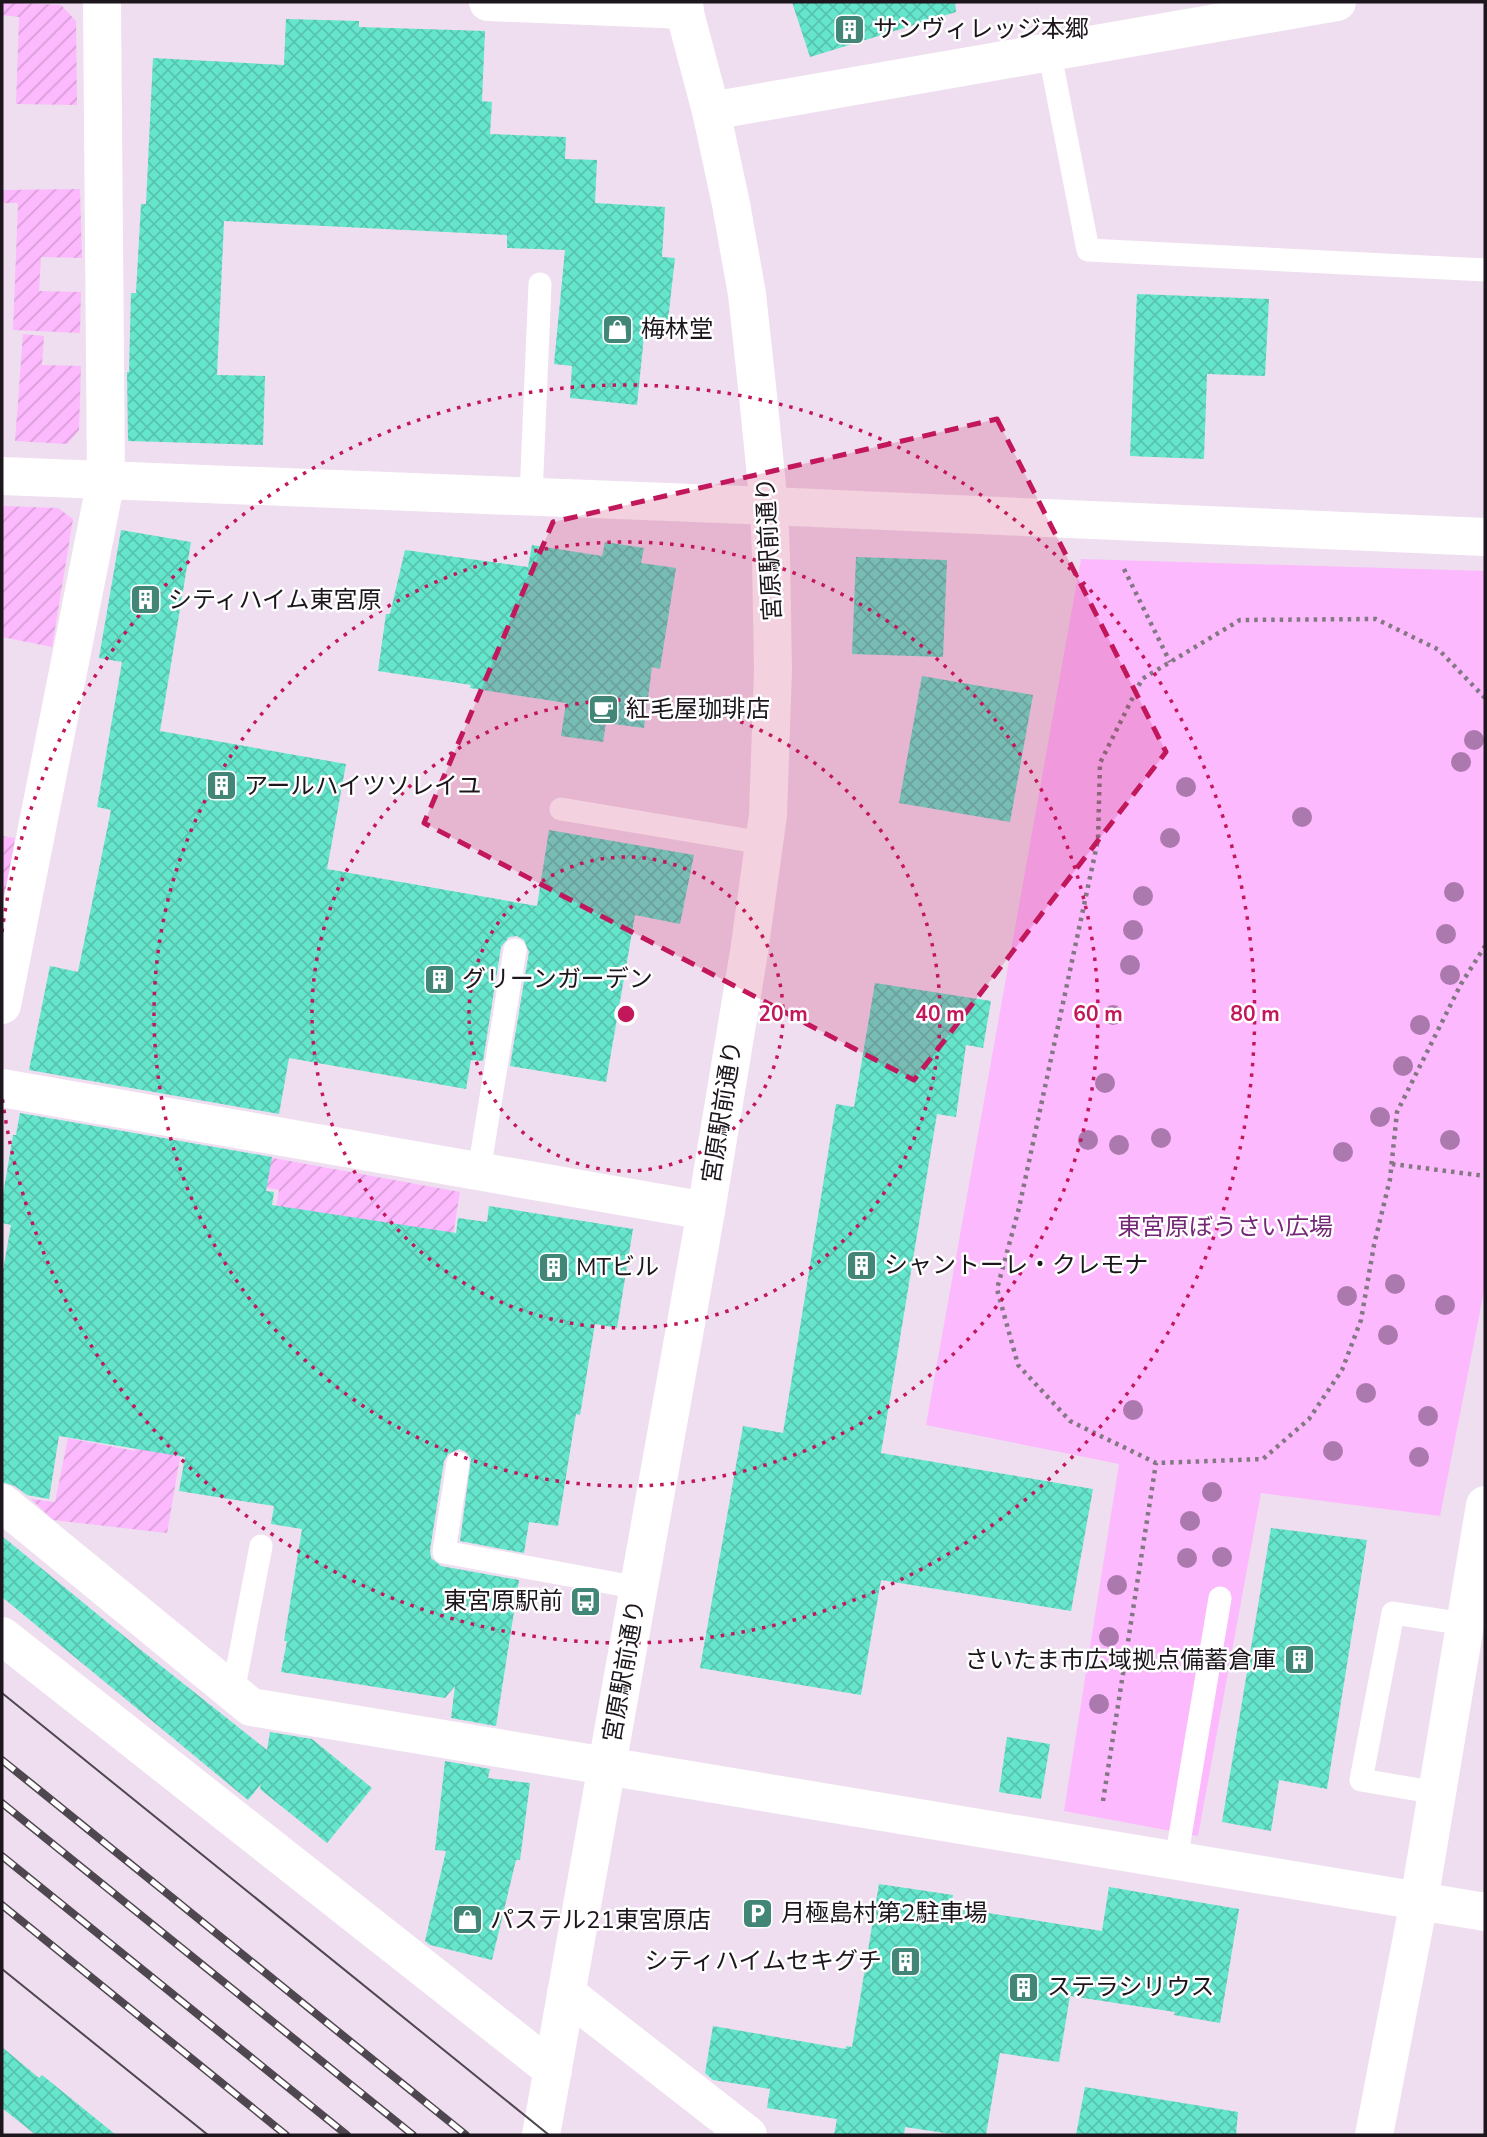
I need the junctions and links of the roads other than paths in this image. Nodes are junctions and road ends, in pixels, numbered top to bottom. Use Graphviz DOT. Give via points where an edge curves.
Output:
graph roads {
  1 [pos="102,2"];
  2 [pos="488,2"];
  3 [pos="1337,2"];
  4 [pos="684,6"];
  5 [pos="1049,50"];
  6 [pos="710,111"];
  7 [pos="1485,270"];
  8 [pos="540,284"];
  9 [pos="2,476"];
  10 [pos="106,480"];
  11 [pos="531,496"];
  12 [pos="769,506"];
  13 [pos="1485,537"];
  14 [pos="561,809"];
  15 [pos="763,843"];
  16 [pos="515,950"];
  17 [pos="2,1005"];
  18 [pos="2,1088"];
  19 [pos="479,1171"];
  20 [pos="706,1211"];
  21 [pos="458,1463"];
  22 [pos="2,1503"];
  23 [pos="1485,1505"];
  24 [pos="261,1546"];
  25 [pos="639,1588"];
  26 [pos="1220,1598"];
  27 [pos="1465,1624"];
  28 [pos="2,1636"];
  29 [pos="233,1692"];
  30 [pos="607,1766"];
  31 [pos="1437,1793"];
  32 [pos="1176,1860"];
  33 [pos="1419,1901"];
  34 [pos="1485,1912"];
  35 [pos="566,1993"];
  36 [pos="553,2070"];
  37 [pos="541,2135"];
  38 [pos="748,2135"];
  39 [pos="1374,2135"];
  1 -- 10 [label="street"];
  2 -- 4 [label="street"];
  3 -- 5 [label="street"];
  4 -- 6 [label="street, 宮原駅前通り"];
  5 -- 6 [label="street"];
  5 -- 7 [label="lane" via="1088,250"];
  6 -- 12 [label="street, 宮原駅前通り" via="747,295"];
  8 -- 11 [label="lane"];
  9 -- 10 [label="street"];
  10 -- 11 [label="street"];
  10 -- 17 [label="street"];
  11 -- 12 [label="street"];
  12 -- 13 [label="street"];
  12 -- 15 [label="street, 宮原駅前通り" via="773,670"];
  14 -- 15 [label="lane"];
  15 -- 20 [label="street, 宮原駅前通り"];
  16 -- 19 [label="lane"];
  18 -- 19 [label="street"];
  19 -- 20 [label="street"];
  20 -- 25 [label="street, 宮原駅前通り"];
  21 -- 25 [label="lane" via="443,1552"];
  22 -- 29 [label="street"];
  23 -- 27 [label="street"];
  24 -- 29 [label="lane"];
  25 -- 30 [label="street, 宮原駅前通り"];
  26 -- 32 [label="lane"];
  27 -- 31 [label="street"];
  27 -- 31 [label="lane" via="1393,1613 1362,1780"];
  28 -- 36 [label="street"];
  29 -- 30 [label="street" via="251,1707"];
  30 -- 32 [label="street"];
  30 -- 35 [label="street, 宮原駅前通り"];
  31 -- 33 [label="street"];
  32 -- 33 [label="street"];
  33 -- 34 [label="street"];
  33 -- 39 [label="street"];
  35 -- 36 [label="street, 宮原駅前通り"];
  35 -- 38 [label="street"];
  36 -- 37 [label="street, 宮原駅前通り"];
}
